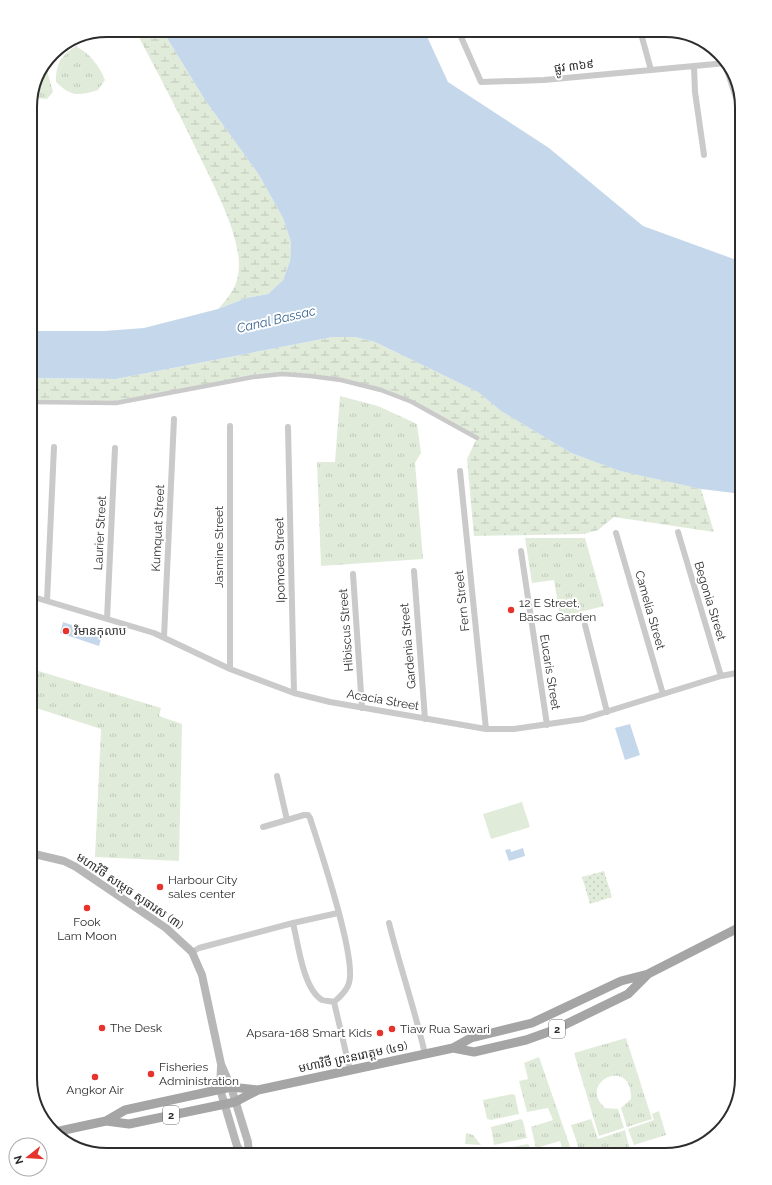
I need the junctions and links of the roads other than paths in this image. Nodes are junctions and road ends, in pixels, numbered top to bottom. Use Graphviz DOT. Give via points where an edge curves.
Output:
graph roads {
  1 [pos="461,37"];
  2 [pos="642,37"];
  3 [pos="720,64"];
  4 [pos="694,67"];
  5 [pos="650,70"];
  6 [pos="704,155"];
  7 [pos="37,402"];
  8 [pos="174,419"];
  9 [pos="230,426"];
  10 [pos="288,427"];
  11 [pos="477,438"];
  12 [pos="54,447"];
  13 [pos="115,448"];
  14 [pos="460,471"];
  15 [pos="678,532"];
  16 [pos="616,533"];
  17 [pos="521,552"];
  18 [pos="414,571"];
  19 [pos="353,574"];
  20 [pos="37,598"];
  21 [pos="47,601"];
  22 [pos="107,619"];
  23 [pos="586,625"];
  24 [pos="164,638"];
  25 [pos="230,669"];
  26 [pos="735,673"];
  27 [pos="721,676"];
  28 [pos="294,693"];
  29 [pos="664,694"];
  30 [pos="362,708"];
  31 [pos="607,712"];
  32 [pos="425,719"];
  33 [pos="547,725"];
  34 [pos="486,729"];
  35 [pos="276,776"];
  36 [pos="287,820"];
  37 [pos="263,827"];
  38 [pos="37,855"];
  39 [pos="338,913"];
  40 [pos="292,923"];
  41 [pos="389,923"];
  42 [pos="735,930"];
  43 [pos="192,952"];
  44 [pos="648,974"];
  45 [pos="334,1002"];
  46 [pos="453,1048"];
  47 [pos="425,1054"];
  48 [pos="221,1064"];
  49 [pos="350,1070"];
  50 [pos="231,1087"];
  51 [pos="220,1089"];
  52 [pos="258,1090"];
  53 [pos="235,1102"];
  54 [pos="224,1104"];
  55 [pos="106,1121"];
  56 [pos="61,1131"];
  57 [pos="238,1148"];
  58 [pos="248,1148"];
  1 -- 5 [label="street, ផ្លូវ ៣៦៩" via="481,82 544,80"];
  2 -- 5 [label="street"];
  3 -- 4 [label="street, ផ្លូវ ៣៦៩"];
  4 -- 5 [label="street, ផ្លូវ ៣៦៩"];
  4 -- 6 [label="street"];
  7 -- 11 [label="street" via="116,403 282,374 341,380 381,390 412,402"];
  8 -- 24 [label="street, Kumquat Street"];
  9 -- 25 [label="street, Jasmine Street"];
  10 -- 28 [label="street, Ipomoea Street"];
  12 -- 21 [label="street"];
  13 -- 22 [label="street, Laurier Street"];
  14 -- 34 [label="street, Fern Street"];
  15 -- 27 [label="street, Begonia Street"];
  16 -- 29 [label="street, Camelia Street"];
  17 -- 33 [label="street, Eucaris Street"];
  18 -- 32 [label="street, Gardenia Street"];
  19 -- 30 [label="street, Hibiscus Street"];
  20 -- 21 [label="street, Acacia Street"];
  21 -- 22 [label="street, Acacia Street"];
  22 -- 24 [label="street, Acacia Street"];
  23 -- 31 [label="street"];
  24 -- 25 [label="street, Acacia Street"];
  25 -- 28 [label="street, Acacia Street"];
  26 -- 27 [label="street, Acacia Street"];
  27 -- 29 [label="street, Acacia Street"];
  28 -- 30 [label="street, Acacia Street"];
  29 -- 31 [label="street, Acacia Street"];
  30 -- 32 [label="street, Acacia Street"];
  31 -- 33 [label="street, Acacia Street"];
  32 -- 34 [label="street, Acacia Street"];
  33 -- 34 [label="street, Acacia Street"];
  35 -- 36 [label="street"];
  36 -- 37 [label="street"];
  36 -- 39 [label="street" via="304,815 310,818"];
  38 -- 43 [label="main road, មហាវិថី សម្តេច សុធារស (៣)" via="64,861 76,867 166,928"];
  39 -- 40 [label="street"];
  39 -- 45 [label="street" via="351,972 349,984"];
  40 -- 43 [label="street"];
  40 -- 45 [label="street" via="307,982 322,1000"];
  41 -- 47 [label="street"];
  42 -- 44 [label="main road, មហាវិថី ព្រះនរោត្តម (៤១) / 2"];
  43 -- 48 [label="main road, មហាវិថី សម្តេច សុធារស (៣)" via="202,975"];
  44 -- 46 [label="main road, មហាវិថី ព្រះនរោត្តម (៤១) / 2" via="621,981 549,1016 471,1038"];
  44 -- 46 [label="main road, មហាវិថី ព្រះនរោត្តម (៤១) / 2" via="628,994 537,1037 474,1052"];
  45 -- 49 [label="street"];
  46 -- 47 [label="main road, មហាវិថី ព្រះនរោត្តម (៤១) / 2"];
  47 -- 49 [label="main road, មហាវិថី ព្រះនរោត្តម (៤១) / 2"];
  48 -- 50 [label="main road, មហាវិថី សម្តេច សុធារស (៣)"];
  48 -- 51 [label="main road, មហាវិថី សម្តេច សុធារស (៣)"];
  49 -- 52 [label="main road, មហាវិថី ព្រះនរោត្តម (៤១) / 2"];
  50 -- 51 [label="main road, មហាវិថី ព្រះនរោត្តម (៤១) / 2"];
  50 -- 52 [label="main road, មហាវិថី ព្រះនរោត្តម (៤១) / 2"];
  50 -- 53 [label="main road, មហាវិថី សម្តេច សុធារស (៣)"];
  51 -- 54 [label="main road, មហាវិថី សម្តេច សុធារស (៣)"];
  51 -- 55 [label="main road, មហាវិថី ព្រះនរោត្តម (៤១) / 2" via="125,1110"];
  52 -- 53 [label="main road, មហាវិថី ព្រះនរោត្តម (៤១) / 2"];
  53 -- 54 [label="main road, មហាវិថី ព្រះនរោត្តម (៤១) / 2"];
  53 -- 58 [label="main road, មហាវិថី សម្តេច សុធារស (៣)"];
  54 -- 55 [label="main road, មហាវិថី ព្រះនរោត្តម (៤១) / 2" via="129,1124"];
  54 -- 57 [label="main road, មហាវិថី សម្តេច សុធារស (៣)"];
  55 -- 56 [label="main road, មហាវិថី ព្រះនរោត្តម (៤១) / 2"];
}
